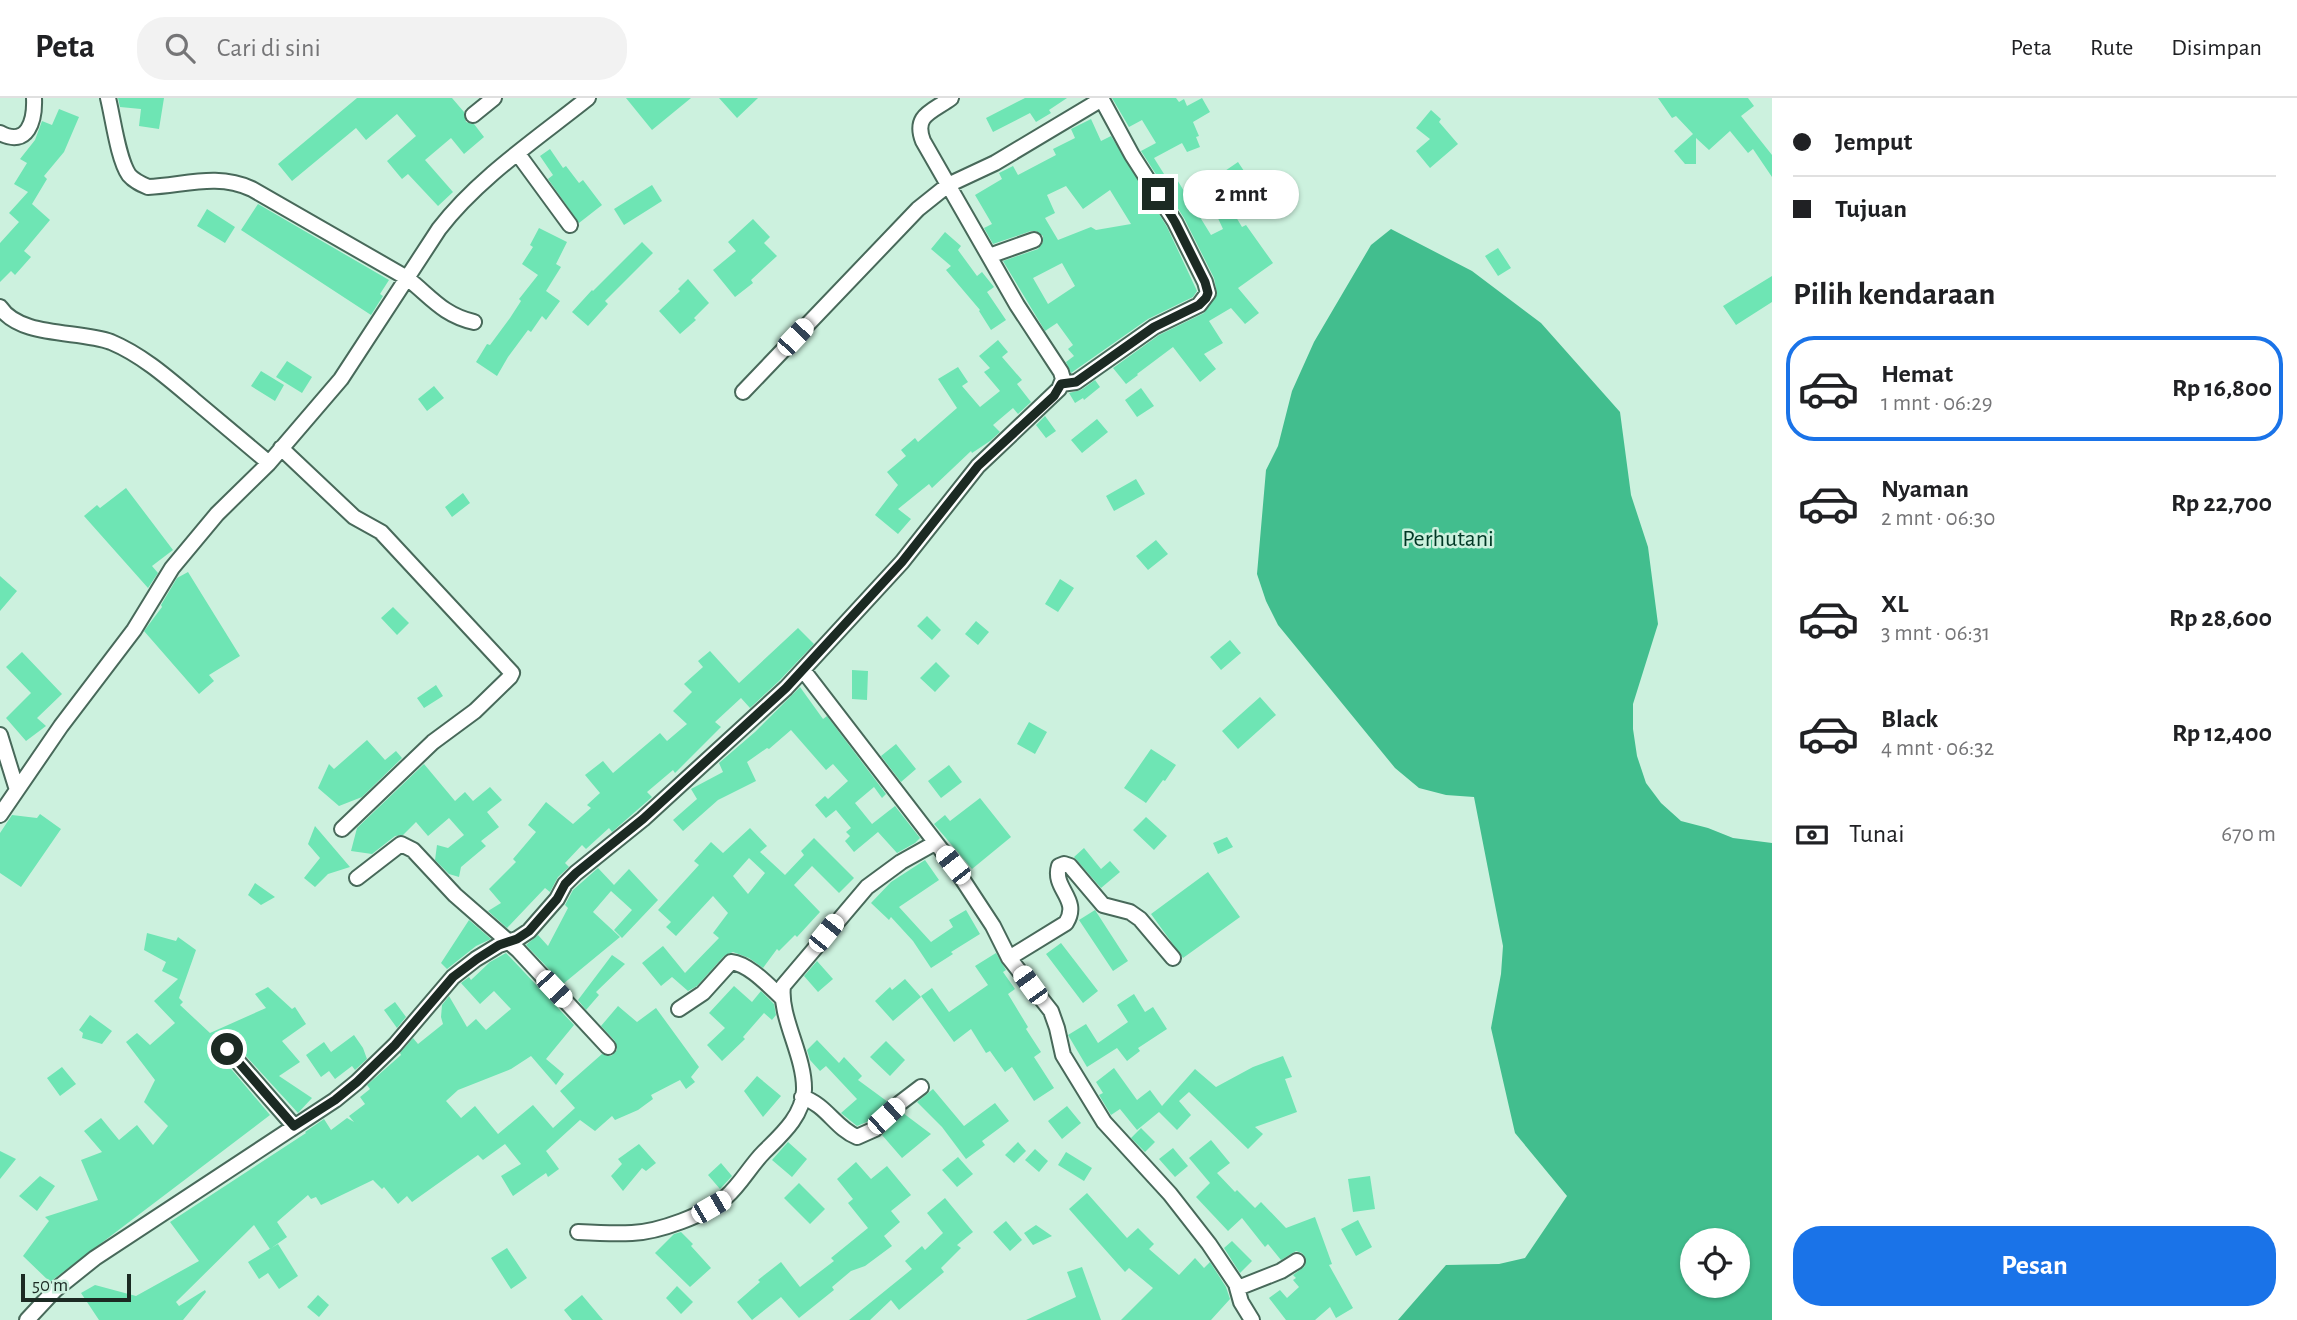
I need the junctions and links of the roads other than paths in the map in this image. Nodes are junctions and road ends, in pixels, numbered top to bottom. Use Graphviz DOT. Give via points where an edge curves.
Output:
graph roads {
  1 [pos="34,98"];
  2 [pos="108,98"];
  3 [pos="494,98"];
  4 [pos="588,98"];
  5 [pos="951,98"];
  6 [pos="1102,99"];
  7 [pos="473,115"];
  8 [pos="0,133"];
  9 [pos="518,154"];
  10 [pos="948,185"];
  11 [pos="570,225"];
  12 [pos="1034,240"];
  13 [pos="989,256"];
  14 [pos="407,278"];
  15 [pos="0,307"];
  16 [pos="474,322"];
  17 [pos="1061,384"];
  18 [pos="743,392"];
  19 [pos="281,448"];
  20 [pos="269,463"];
  21 [pos="803,670"];
  22 [pos="0,735"];
  23 [pos="17,790"];
  24 [pos="0,815"];
  25 [pos="342,829"];
  26 [pos="935,843"];
  27 [pos="357,878"];
  28 [pos="507,942"];
  29 [pos="1009,958"];
  30 [pos="1173,958"];
  31 [pos="781,997"];
  32 [pos="679,1009"];
  33 [pos="608,1047"];
  34 [pos="227,1049"];
  35 [pos="921,1087"];
  36 [pos="802,1097"];
  37 [pos="294,1126"];
  38 [pos="578,1232"];
  39 [pos="1297,1261"];
  40 [pos="1238,1288"];
  41 [pos="27,1320"];
  42 [pos="1252,1320"];
  1 -- 8 [label="street" via="29,129 8,138"];
  2 -- 14 [label="street" via="128,172 140,184 234,181"];
  3 -- 7 [label="street"];
  4 -- 9 [label="street"];
  5 -- 10 [label="street" via="922,119 919,130"];
  6 -- 10 [label="street" via="995,163"];
  6 -- 17 [label="street" via="1175,222 1208,293 1199,305 1154,327 1076,382"];
  9 -- 11 [label="street"];
  9 -- 14 [label="street" via="453,211"];
  10 -- 13 [label="street"];
  10 -- 18 [label="street" via="900,226"];
  12 -- 13 [label="street"];
  13 -- 17 [label="street" via="1061,372"];
  14 -- 16 [label="street" via="439,307"];
  14 -- 19 [label="street" via="341,379"];
  15 -- 20 [label="street" via="27,325 107,341 133,352"];
  17 -- 21 [label="street" via="1054,396 978,466 902,562"];
  19 -- 20 [label="street"];
  19 -- 25 [label="street" via="354,517 381,532 512,673"];
  20 -- 23 [label="street" via="217,514 172,568 134,630"];
  21 -- 26 [label="street"];
  21 -- 28 [label="street" via="643,819 576,873 529,931"];
  22 -- 23 [label="street"];
  23 -- 24 [label="street"];
  26 -- 29 [label="street" via="993,926"];
  26 -- 31 [label="street" via="867,887 788,977"];
  27 -- 28 [label="street" via="405,845"];
  28 -- 33 [label="street"];
  28 -- 37 [label="street" via="453,977 357,1082"];
  29 -- 30 [label="street" via="1066,923 1071,915 1058,878 1059,866 1064,864 1103,905 1140,919"];
  29 -- 40 [label="street" via="1051,1011 1063,1055 1104,1122 1170,1194"];
  31 -- 32 [label="street" via="731,962 703,993"];
  31 -- 36 [label="street" via="800,1060"];
  34 -- 37 [label="street"];
  35 -- 36 [label="street" via="874,1129 857,1137 816,1102"];
  36 -- 38 [label="street" via="788,1128 723,1200 699,1214 652,1230"];
  37 -- 41 [label="street" via="95,1258"];
  39 -- 40 [label="street"];
  40 -- 42 [label="street"];
}
